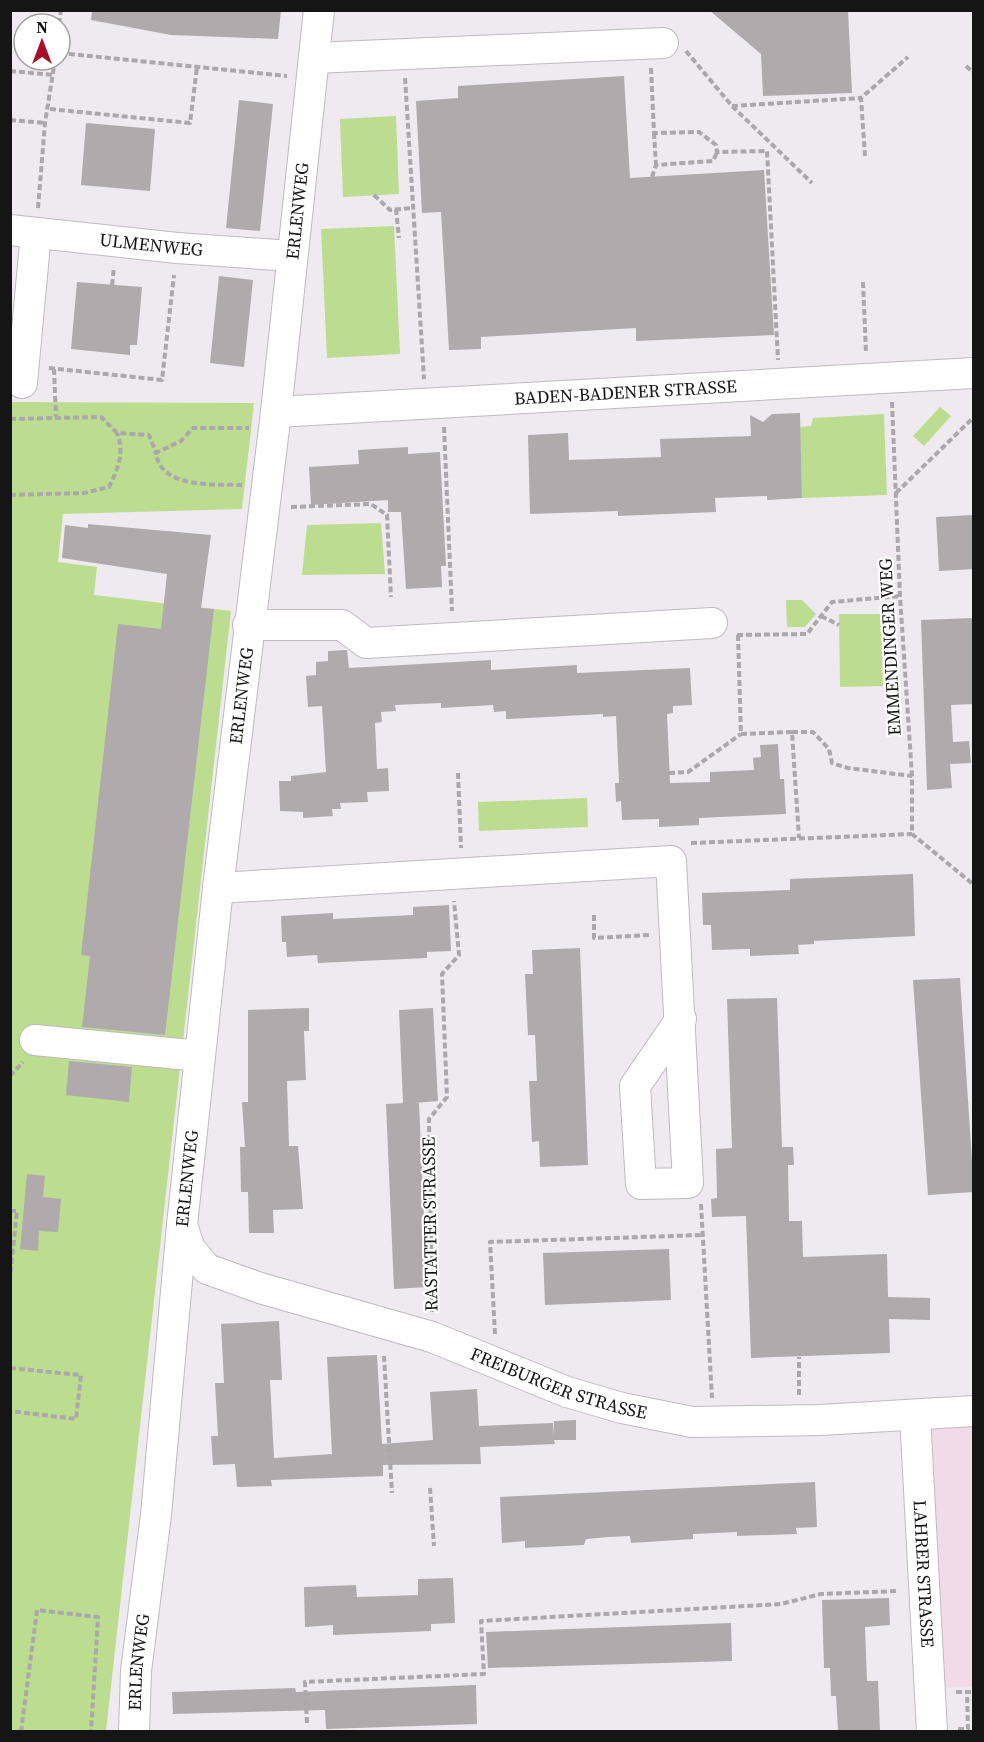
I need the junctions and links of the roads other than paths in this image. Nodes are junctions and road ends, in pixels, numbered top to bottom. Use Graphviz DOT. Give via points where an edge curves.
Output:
graph roads {
  1 [pos="319,10"];
  2 [pos="656,43"];
  3 [pos="417,53"];
  4 [pos="584,66"];
  5 [pos="312,68"];
  6 [pos="23,231"];
  7 [pos="292,256"];
  8 [pos="974,373"];
  9 [pos="23,374"];
  10 [pos="274,421"];
  11 [pos="248,625"];
  12 [pos="725,629"];
  13 [pos="218,888"];
  14 [pos="681,1019"];
  15 [pos="35,1040"];
  16 [pos="200,1056"];
  17 [pos="182,1225"];
  18 [pos="974,1411"];
  19 [pos="915,1415"];
  20 [pos="134,1731"];
  21 [pos="932,1731"];
  1 -- 5 [label="street, ERLENWEG"];
  2 -- 3 [label="street"];
  3 -- 4 [label="street" via="463,71"];
  3 -- 5 [label="street"];
  5 -- 7 [label="street, ERLENWEG"];
  6 -- 7 [label="street, ULMENWEG"];
  6 -- 9 [label="street"];
  7 -- 10 [label="street, ERLENWEG"];
  8 -- 10 [label="street, BADEN-BADENER STRASSE" via="434,403"];
  10 -- 11 [label="street, ERLENWEG"];
  11 -- 12 [label="street, ERLENWEG" via="342,625 366,643"];
  11 -- 13 [label="street, ERLENWEG"];
  13 -- 14 [label="street" via="671,861"];
  13 -- 16 [label="street, ERLENWEG"];
  14 -- 14 [label="street" via="688,1183 641,1184 634,1086"];
  15 -- 16 [label="street"];
  16 -- 17 [label="street, ERLENWEG"];
  17 -- 19 [label="street, FREIBURGER STRASSE" via="190,1250 207,1269 432,1337 567,1392 622,1408 692,1422"];
  17 -- 20 [label="street, ERLENWEG" via="156,1515 136,1671"];
  18 -- 19 [label="street, FREIBURGER STRASSE"];
  19 -- 21 [label="street, LAHRER STRASSE"];
}
